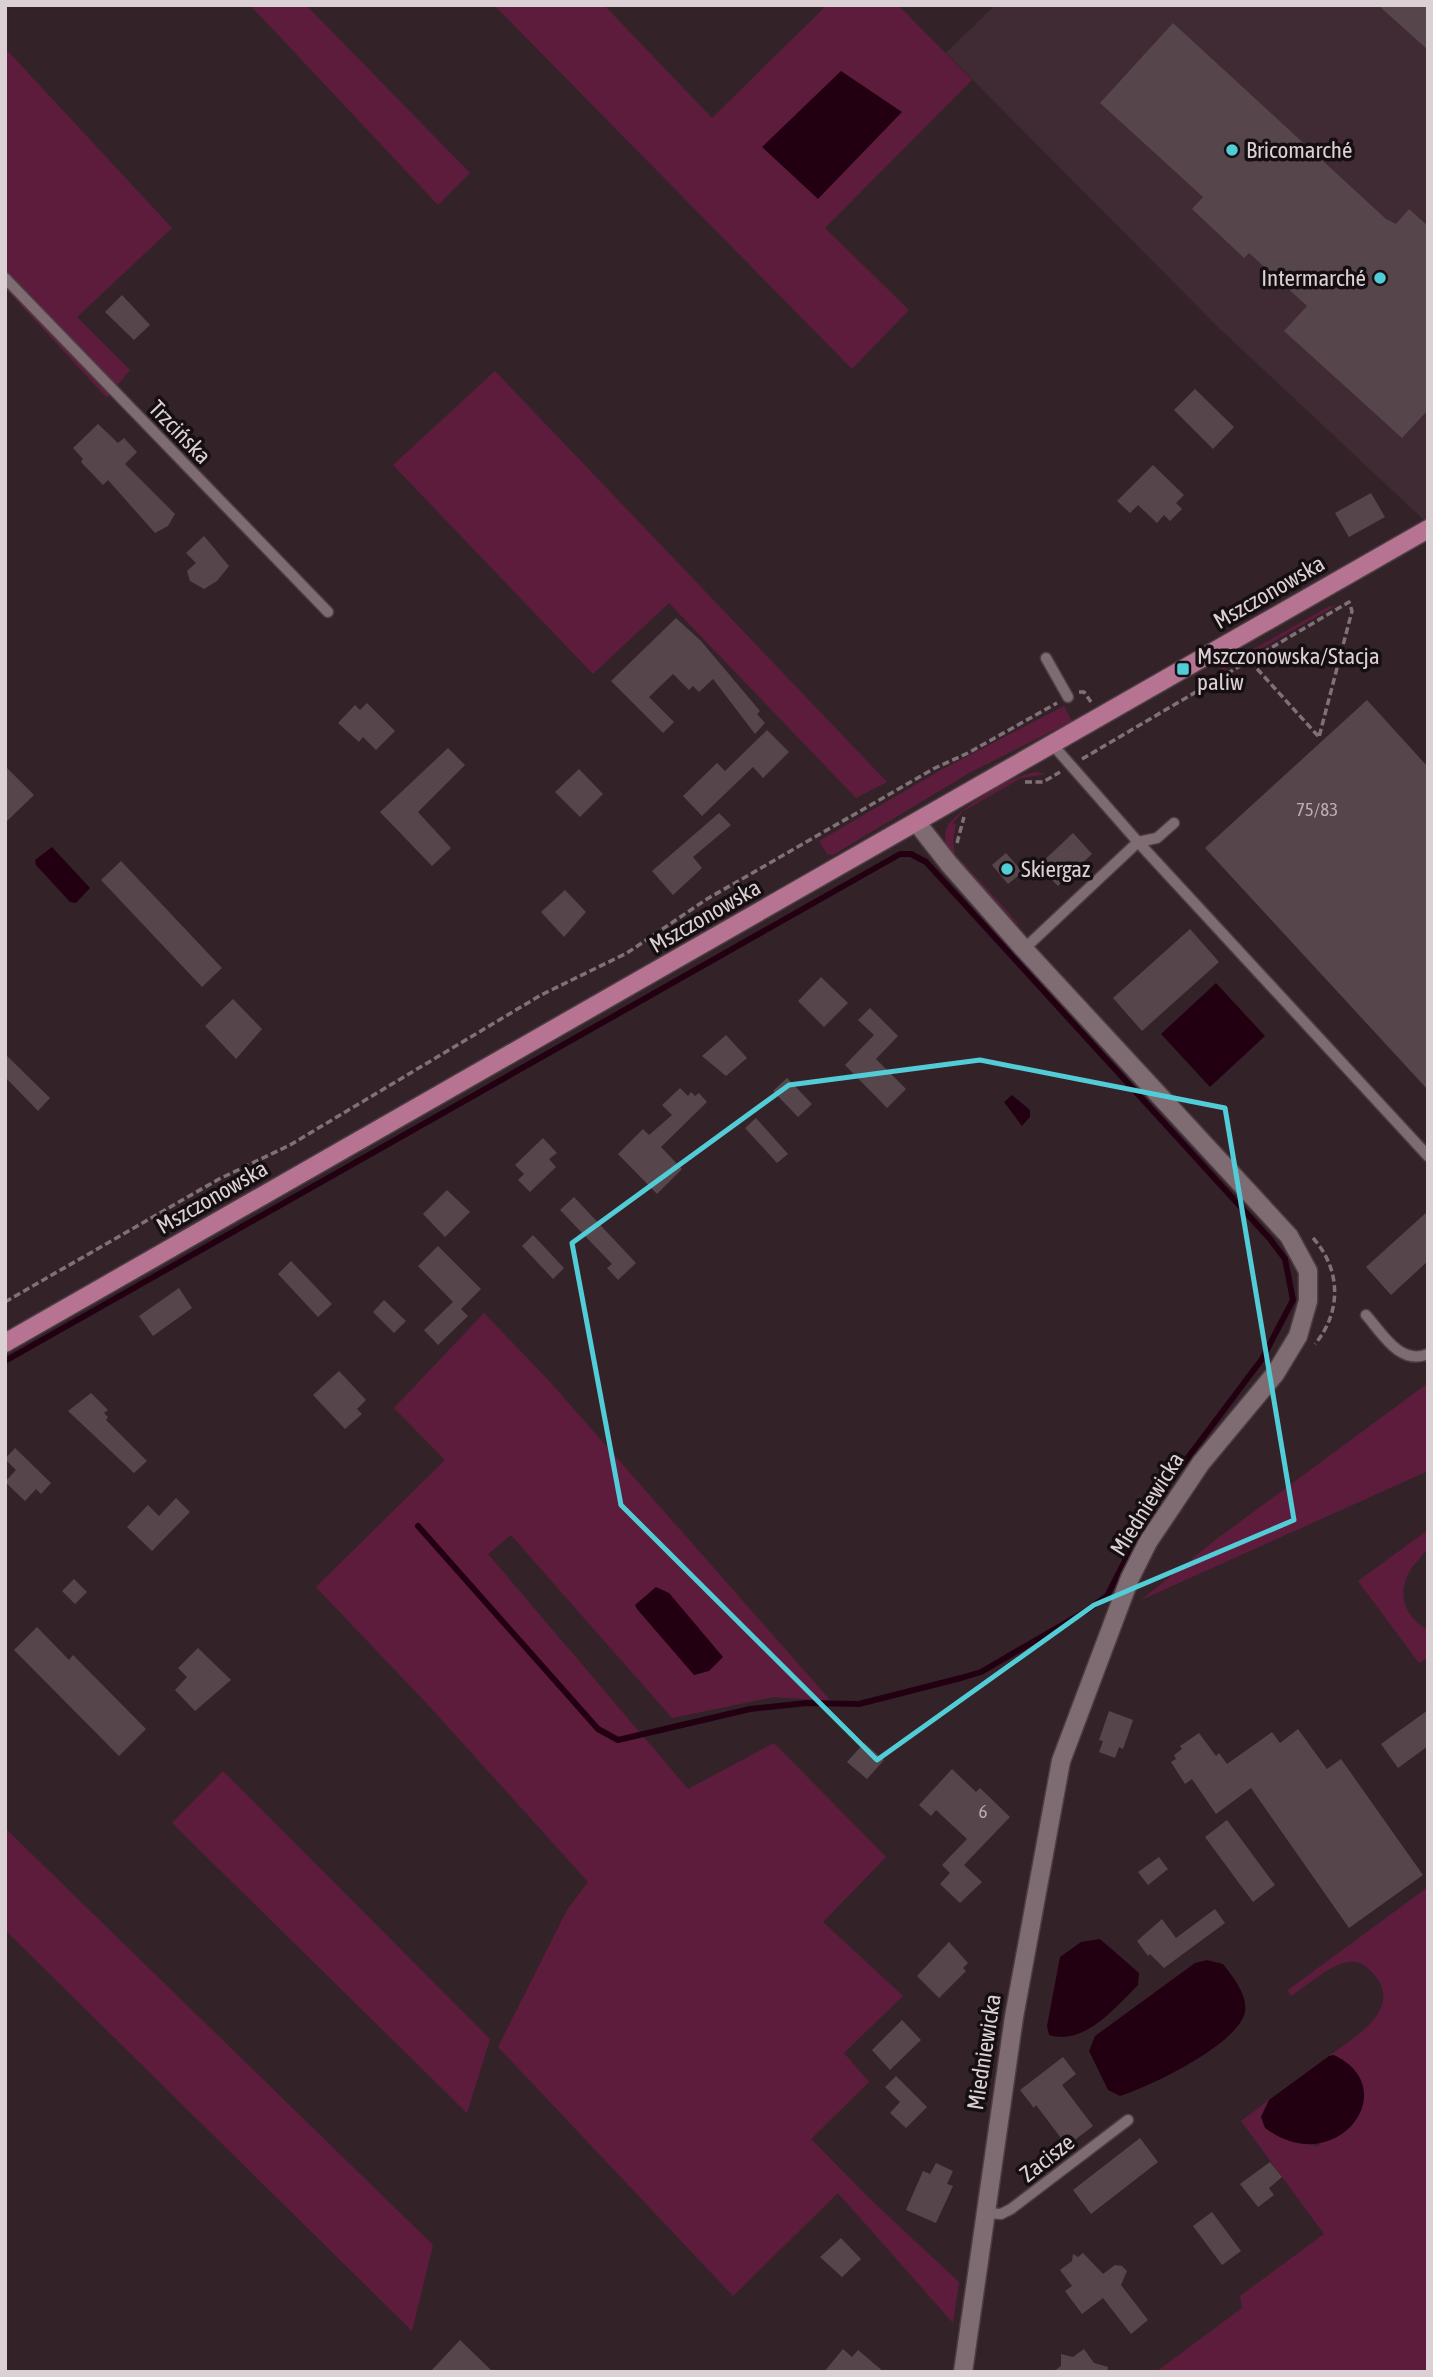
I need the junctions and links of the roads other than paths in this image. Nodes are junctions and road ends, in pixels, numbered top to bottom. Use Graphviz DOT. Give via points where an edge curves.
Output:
graph roads {
  1 [pos="5,278"];
  2 [pos="1428,529"];
  3 [pos="328,612"];
  4 [pos="1046,659"];
  5 [pos="1068,697"];
  6 [pos="1052,744"];
  7 [pos="917,823"];
  8 [pos="1174,823"];
  9 [pos="1138,842"];
  10 [pos="1024,949"];
  11 [pos="1428,1156"];
  12 [pos="1366,1315"];
  13 [pos="5,1343"];
  14 [pos="1428,1353"];
  15 [pos="1128,2120"];
  16 [pos="985,2213"];
  17 [pos="963,2372"];
  1 -- 3 [label="lane, Trzcińska"];
  2 -- 6 [label="main road, Mszczonowska"];
  4 -- 5 [label="lane"];
  6 -- 7 [label="main road, Mszczonowska"];
  6 -- 9 [label="lane"];
  7 -- 10 [label="street, Miedniewicka"];
  7 -- 13 [label="main road, Mszczonowska"];
  8 -- 9 [label="lane" via="1157,838"];
  9 -- 10 [label="lane"];
  9 -- 11 [label="lane"];
  10 -- 16 [label="street, Miedniewicka" via="1289,1236 1308,1271 1308,1300 1298,1336 1275,1374 1201,1464 1148,1542 1061,1761 1045,1835"];
  12 -- 14 [label="lane" via="1408,1357"];
  15 -- 16 [label="lane, Zacisze" via="1012,2209"];
  16 -- 17 [label="street, Miedniewicka"];
}
